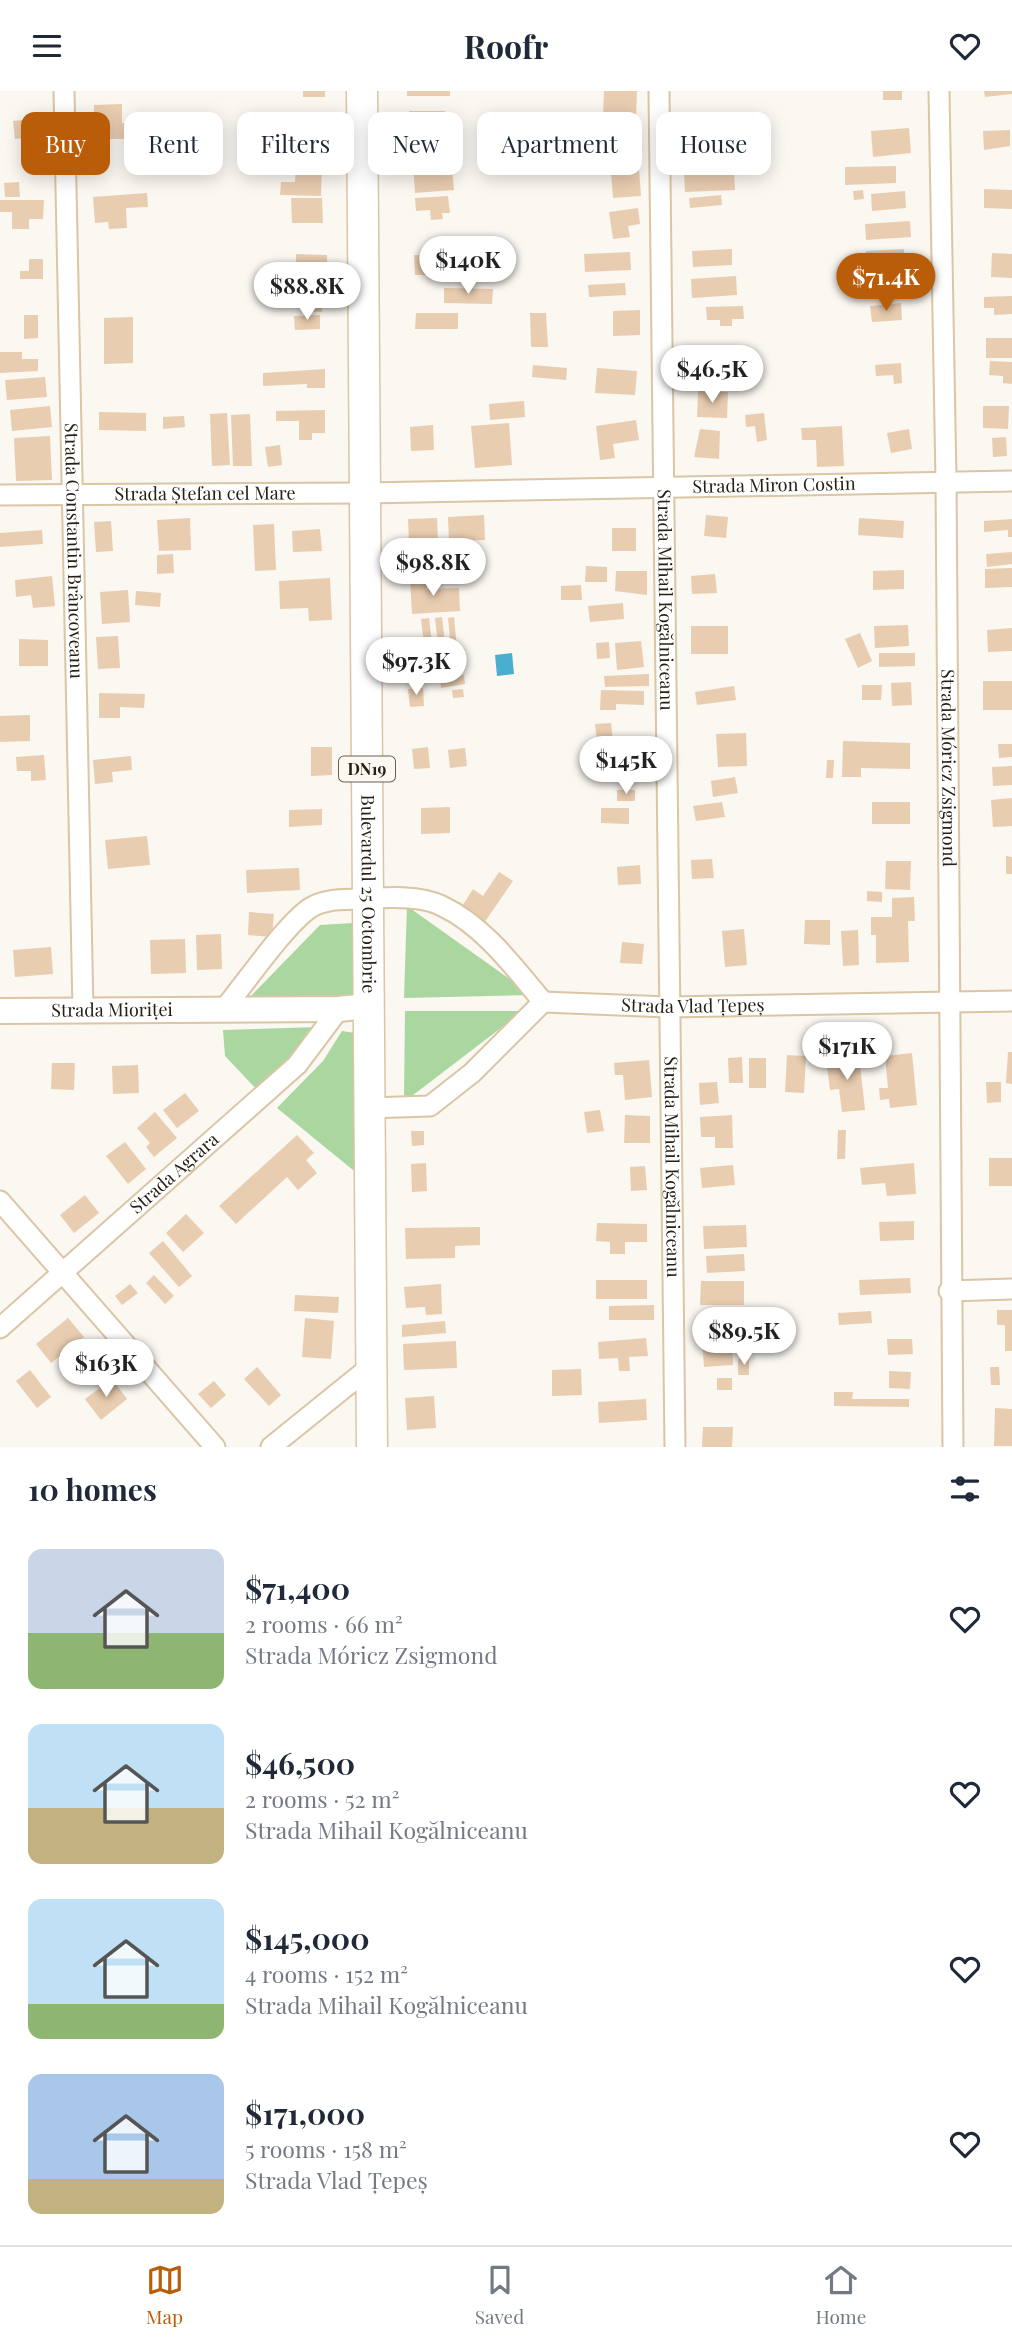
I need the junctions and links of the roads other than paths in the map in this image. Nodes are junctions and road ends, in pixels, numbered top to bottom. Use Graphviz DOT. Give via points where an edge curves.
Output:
graph roads {
  1 [pos="64,91"];
  2 [pos="362,91"];
  3 [pos="659,91"];
  4 [pos="939,91"];
  5 [pos="946,481"];
  6 [pos="1012,481"];
  7 [pos="662,486"];
  8 [pos="366,493"];
  9 [pos="73,494"];
  10 [pos="0,495"];
  11 [pos="367,899"];
  12 [pos="949,1001"];
  13 [pos="1012,1001"];
  14 [pos="543,1002"];
  15 [pos="668,1007"];
  16 [pos="353,1008"];
  17 [pos="83,1010"];
  18 [pos="223,1010"];
  19 [pos="0,1011"];
  20 [pos="368,1108"];
  21 [pos="0,1201"];
  22 [pos="62,1274"];
  23 [pos="1012,1289"];
  24 [pos="949,1291"];
  25 [pos="0,1328"];
  26 [pos="370,1367"];
  27 [pos="215,1447"];
  28 [pos="271,1447"];
  29 [pos="372,1447"];
  30 [pos="675,1447"];
  31 [pos="953,1447"];
  1 -- 9 [label="street, Strada Constantin Brâncoveanu"];
  2 -- 8 [label="main road, Bulevardul 25 Octombrie / DN19"];
  3 -- 7 [label="street, Strada Mihail Kogălniceanu"];
  4 -- 5 [label="street, Strada Móricz Zsigmond"];
  5 -- 6 [label="street, Strada Miron Costin"];
  5 -- 7 [label="street, Strada Miron Costin"];
  5 -- 12 [label="street, Strada Móricz Zsigmond"];
  7 -- 8 [label="street, Strada Miron Costin"];
  7 -- 15 [label="street, Strada Mihail Kogălniceanu"];
  8 -- 9 [label="street, Strada Ștefan cel Mare"];
  8 -- 11 [label="main road, Bulevardul 25 Octombrie / DN19"];
  9 -- 10 [label="street, Strada Ștefan cel Mare"];
  9 -- 17 [label="street, Strada Constantin Brâncoveanu"];
  11 -- 14 [label="street" via="443,906 476,929"];
  11 -- 16 [label="main road, Bulevardul 25 Octombrie / DN19"];
  11 -- 18 [label="street" via="325,902 302,914"];
  12 -- 13 [label="street, Strada Vlad Țepeș"];
  12 -- 15 [label="street, Strada Vlad Țepeș"];
  12 -- 24 [label="street, Strada Móricz Zsigmond"];
  14 -- 15 [label="street, Strada Vlad Țepeș"];
  14 -- 20 [label="street" via="472,1073 430,1106"];
  15 -- 30 [label="street, Strada Mihail Kogălniceanu"];
  16 -- 18 [label="street, Strada Mioriței"];
  16 -- 20 [label="main road, Bulevardul 25 Octombrie / DN19"];
  16 -- 22 [label="street, Strada Agrara" via="297,1065"];
  17 -- 18 [label="street, Strada Mioriței"];
  17 -- 19 [label="street, Strada Mioriței"];
  20 -- 26 [label="main road, Bulevardul 25 Octombrie / DN19"];
  21 -- 22 [label="street"];
  22 -- 25 [label="street, Strada Agrara"];
  22 -- 27 [label="street"];
  23 -- 24 [label="street"];
  24 -- 31 [label="street, Strada Móricz Zsigmond"];
  26 -- 28 [label="street"];
  26 -- 29 [label="main road, Bulevardul 25 Octombrie / DN19"];
}
